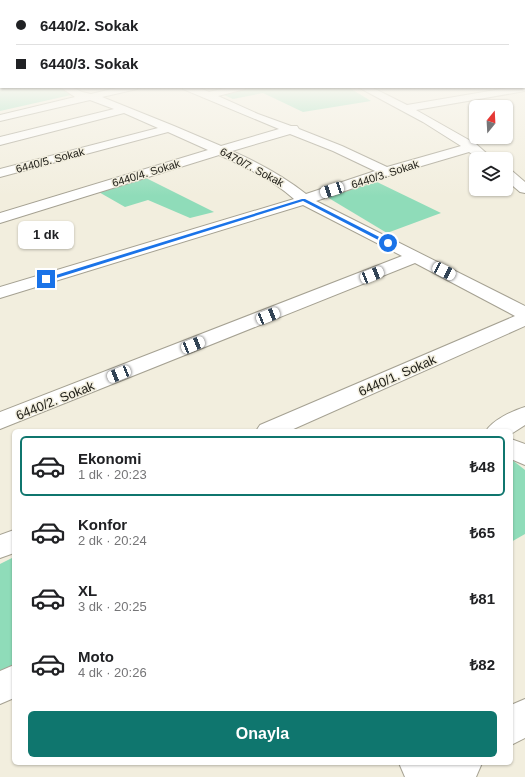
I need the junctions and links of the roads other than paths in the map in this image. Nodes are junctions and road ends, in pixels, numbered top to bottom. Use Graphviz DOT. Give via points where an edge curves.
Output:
graph roads {
  1 [pos="72,123"];
  2 [pos="158,123"];
  3 [pos="276,123"];
  4 [pos="432,123"];
  5 [pos="170,128"];
  6 [pos="293,129"];
  7 [pos="0,141"];
  8 [pos="472,147"];
  9 [pos="221,150"];
  10 [pos="478,152"];
  11 [pos="386,172"];
  12 [pos="0,173"];
  13 [pos="513,179"];
  14 [pos="525,188"];
  15 [pos="304,200"];
  16 [pos="0,218"];
  17 [pos="416,257"];
  18 [pos="0,293"];
  19 [pos="525,314"];
  20 [pos="525,319"];
  21 [pos="525,416"];
  22 [pos="0,421"];
  23 [pos="273,429"];
  24 [pos="502,429"];
  25 [pos="513,448"];
  26 [pos="525,456"];
  27 [pos="12,542"];
  28 [pos="0,547"];
  29 [pos="12,682"];
  30 [pos="0,688"];
  31 [pos="525,716"];
  32 [pos="513,725"];
  33 [pos="418,765"];
  34 [pos="461,765"];
  35 [pos="427,777"];
  36 [pos="446,777"];
  1 -- 7 [label="street"];
  2 -- 5 [label="street, 6470/7. Sokak"];
  3 -- 6 [label="street"];
  4 -- 8 [label="street"];
  5 -- 9 [label="street, 6470/7. Sokak"];
  5 -- 12 [label="street, 6440/5. Sokak"];
  6 -- 9 [label="street, 6440/4. Sokak"];
  6 -- 11 [label="street"];
  8 -- 10 [label="street"];
  8 -- 11 [label="street, 6440/3. Sokak"];
  9 -- 15 [label="street, 6470/7. Sokak" via="284,183"];
  9 -- 16 [label="street, 6440/4. Sokak"];
  11 -- 15 [label="street, 6440/3. Sokak"];
  13 -- 14 [label="street"];
  15 -- 17 [label="street"];
  15 -- 18 [label="street, 6440/3. Sokak"];
  17 -- 19 [label="street"];
  17 -- 22 [label="street, 6440/2. Sokak"];
  20 -- 23 [label="street, 6440/1. Sokak"];
  21 -- 24 [label="street"];
  25 -- 26 [label="street"];
  27 -- 28 [label="street"];
  29 -- 30 [label="street"];
  31 -- 32 [label="street"];
  33 -- 35 [label="street"];
  34 -- 36 [label="street"];
}
